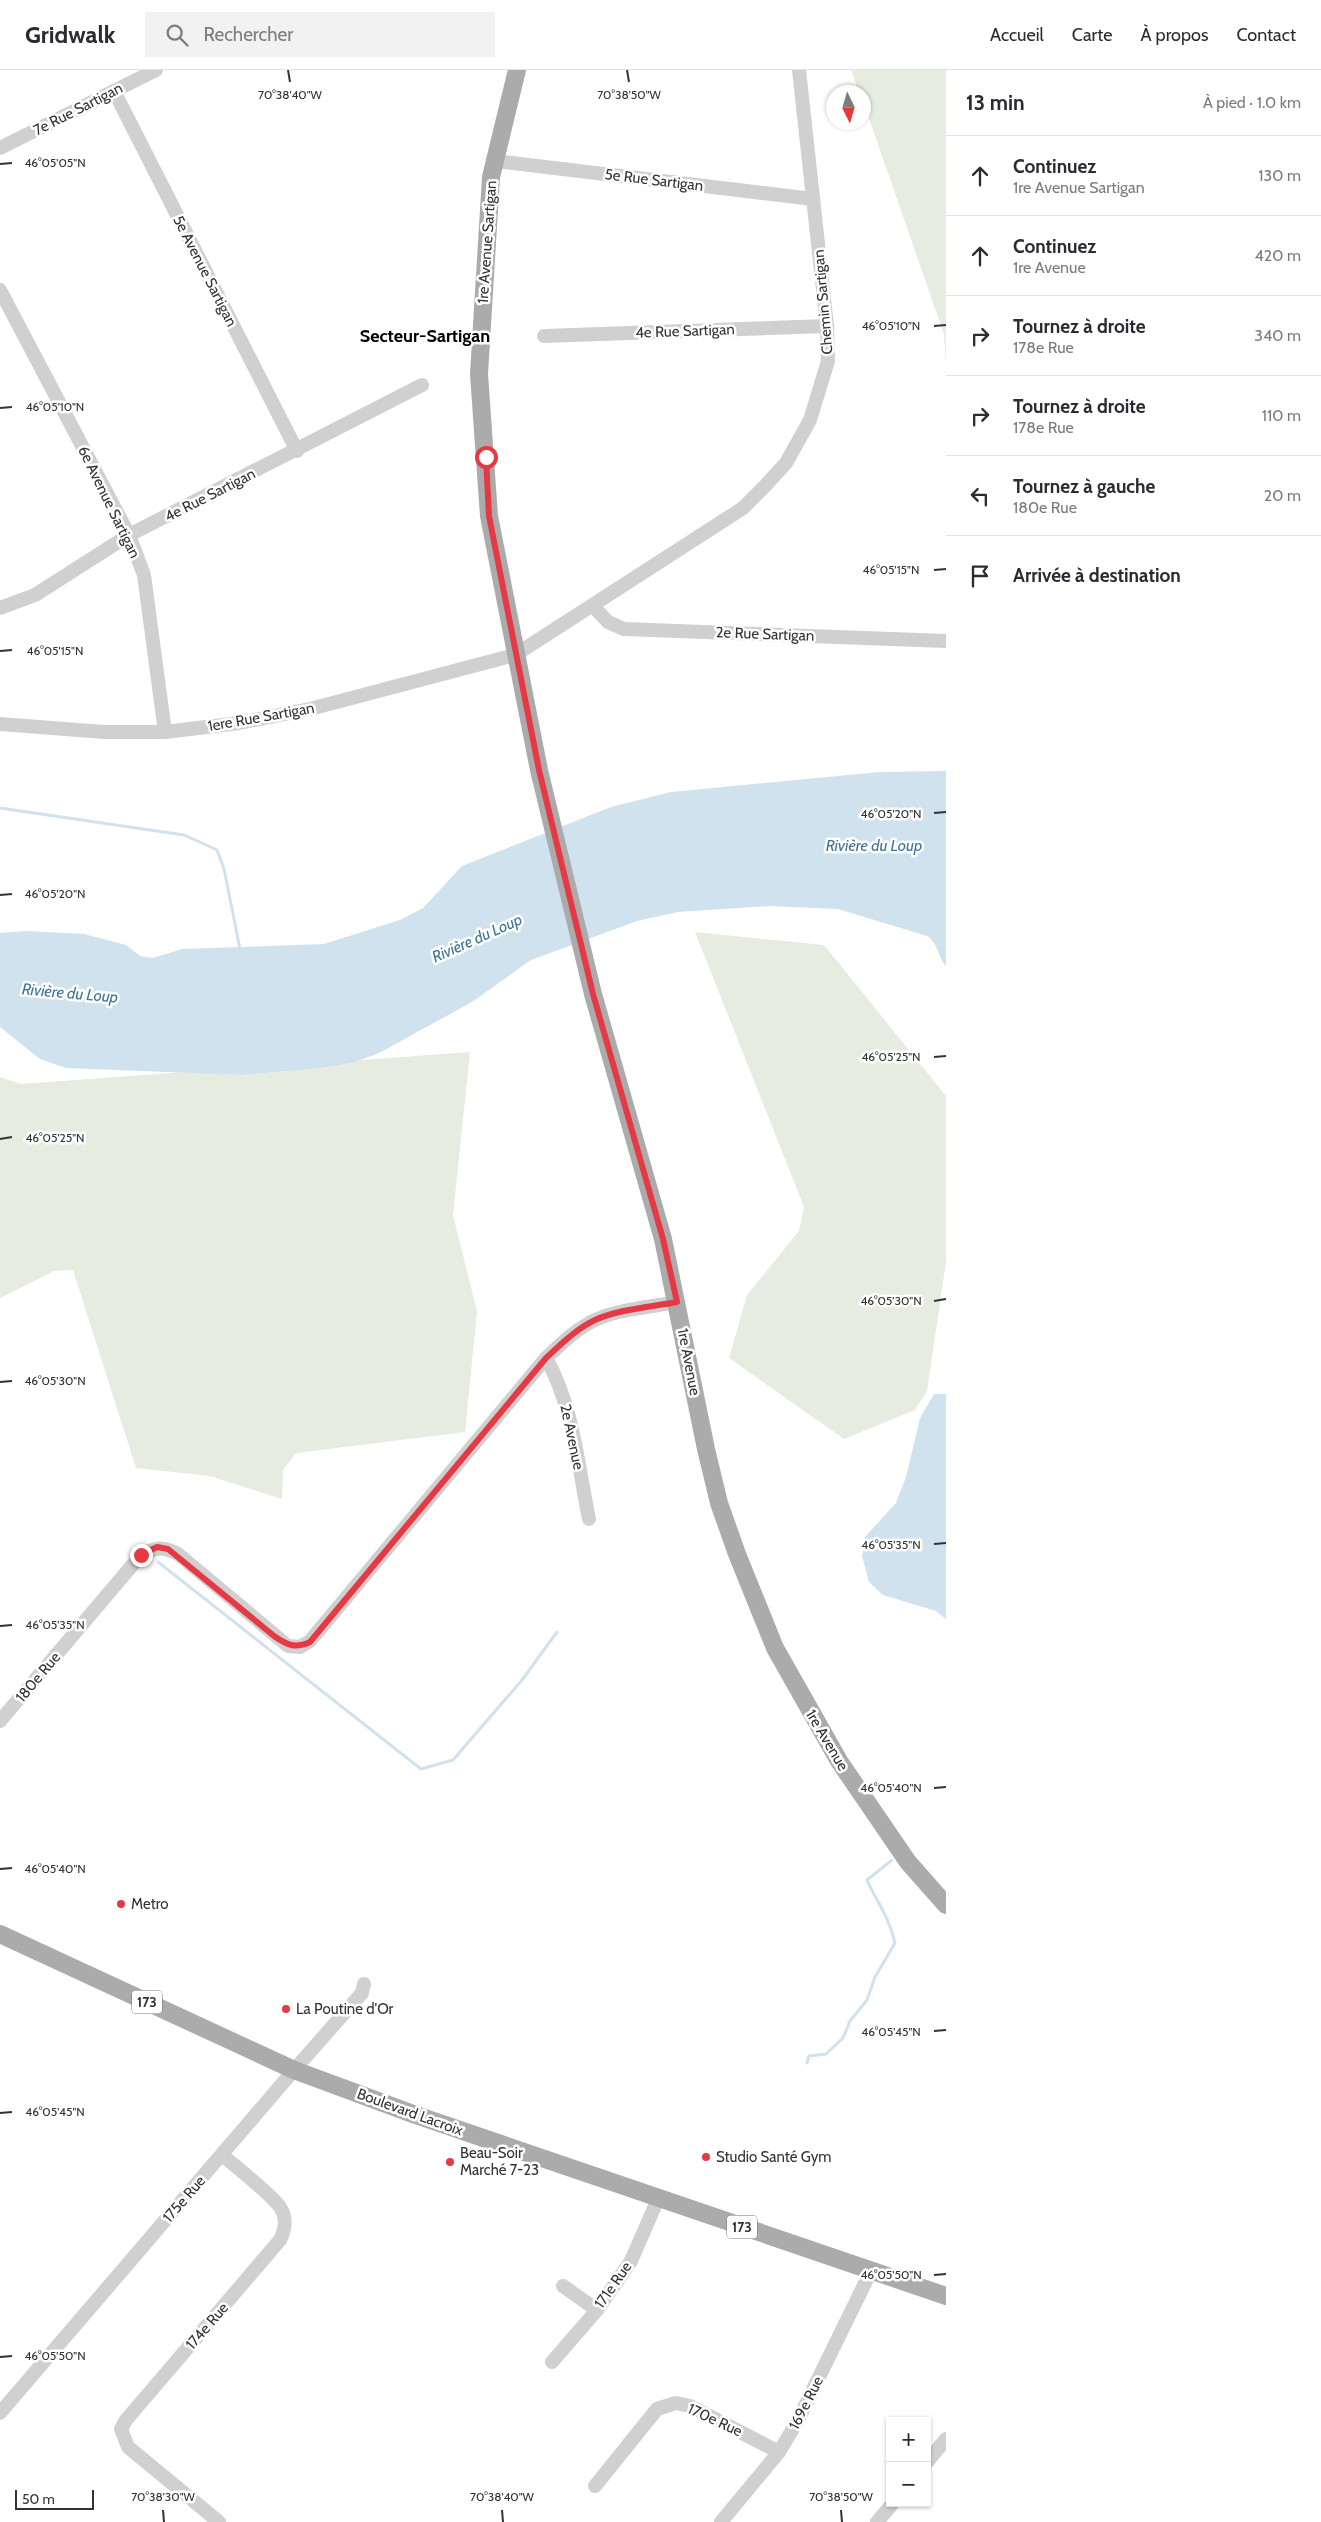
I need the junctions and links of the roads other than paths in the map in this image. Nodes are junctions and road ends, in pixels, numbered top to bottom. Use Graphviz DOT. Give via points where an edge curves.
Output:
graph roads {
  1 [pos="156,70"];
  2 [pos="517,70"];
  3 [pos="799,70"];
  4 [pos="114,91"];
  5 [pos="0,148"];
  6 [pos="495,160"];
  7 [pos="812,199"];
  8 [pos="0,290"];
  9 [pos="827,326"];
  10 [pos="544,336"];
  11 [pos="422,385"];
  12 [pos="297,451"];
  13 [pos="129,536"];
  14 [pos="593,606"];
  15 [pos="0,608"];
  16 [pos="946,640"];
  17 [pos="515,655"];
  18 [pos="0,724"];
  19 [pos="165,732"];
  20 [pos="677,1302"];
  21 [pos="546,1358"];
  22 [pos="589,1519"];
  23 [pos="0,1721"];
  24 [pos="946,1905"];
  25 [pos="0,1934"];
  26 [pos="364,1984"];
  27 [pos="294,2070"];
  28 [pos="222,2154"];
  29 [pos="658,2199"];
  30 [pos="871,2271"];
  31 [pos="563,2286"];
  32 [pos="946,2296"];
  33 [pos="597,2310"];
  34 [pos="552,2362"];
  35 [pos="0,2413"];
  36 [pos="946,2439"];
  37 [pos="779,2452"];
  38 [pos="931,2457"];
  39 [pos="595,2486"];
  40 [pos="889,2507"];
  41 [pos="219,2522"];
  42 [pos="722,2522"];
  43 [pos="877,2522"];
  1 -- 4 [label="street, 7e Rue Sartigan"];
  2 -- 6 [label="main road, 1re Avenue Sartigan"];
  3 -- 7 [label="street, Chemin Sartigan"];
  4 -- 5 [label="street, 7e Rue Sartigan"];
  4 -- 12 [label="street, 5e Avenue Sartigan"];
  6 -- 7 [label="street, 5e Rue Sartigan"];
  6 -- 17 [label="main road, 1re Avenue Sartigan" via="491,177 479,374 489,516"];
  7 -- 9 [label="street, Chemin Sartigan"];
  8 -- 13 [label="street, 6e Avenue Sartigan"];
  9 -- 10 [label="street, 4e Rue Sartigan"];
  9 -- 14 [label="street, Chemin Sartigan" via="828,361 816,403 786,464 743,508"];
  11 -- 12 [label="street, 4e Rue Sartigan"];
  12 -- 13 [label="street, 4e Rue Sartigan"];
  13 -- 15 [label="street, 4e Rue Sartigan" via="35,594"];
  13 -- 19 [label="street, 6e Avenue Sartigan" via="144,575"];
  14 -- 16 [label="street, 2e Rue Sartigan" via="608,622 624,629"];
  14 -- 17 [label="street, Chemin Sartigan"];
  17 -- 19 [label="street, 1ere Rue Sartigan" via="310,709 239,723"];
  17 -- 20 [label="main road, 1re Avenue" via="593,994 663,1239"];
  18 -- 19 [label="street, 1ere Rue Sartigan" via="104,732"];
  20 -- 21 [label="street" via="595,1320"];
  20 -- 24 [label="main road, 1re Avenue" via="719,1503 772,1640 844,1769 908,1862"];
  21 -- 22 [label="street, 2e Avenue" via="558,1378 564,1399"];
  21 -- 23 [label="street, 180e Rue" via="310,1642 300,1647 288,1646 178,1554 157,1547 141,1555"];
  25 -- 27 [label="main road, Boulevard Lacroix / 173"];
  26 -- 27 [label="street, 175e Rue" via="362,1994"];
  27 -- 28 [label="street, 175e Rue"];
  27 -- 29 [label="main road, Boulevard Lacroix / 173"];
  28 -- 35 [label="street, 175e Rue"];
  28 -- 41 [label="street, 174e Rue" via="279,2206 286,2230 121,2429 128,2447"];
  29 -- 30 [label="main road, Boulevard Lacroix / 173"];
  29 -- 33 [label="street, 171e Rue" via="631,2261"];
  30 -- 32 [label="main road, Boulevard Lacroix / 173"];
  30 -- 37 [label="street, 169e Rue" via="798,2422"];
  31 -- 33 [label="street"];
  33 -- 34 [label="street, 171e Rue"];
  36 -- 38 [label="street"];
  37 -- 39 [label="street, 170e Rue" via="690,2406 676,2403 658,2409"];
  37 -- 42 [label="street, 169e Rue"];
  40 -- 43 [label="street"];
}
